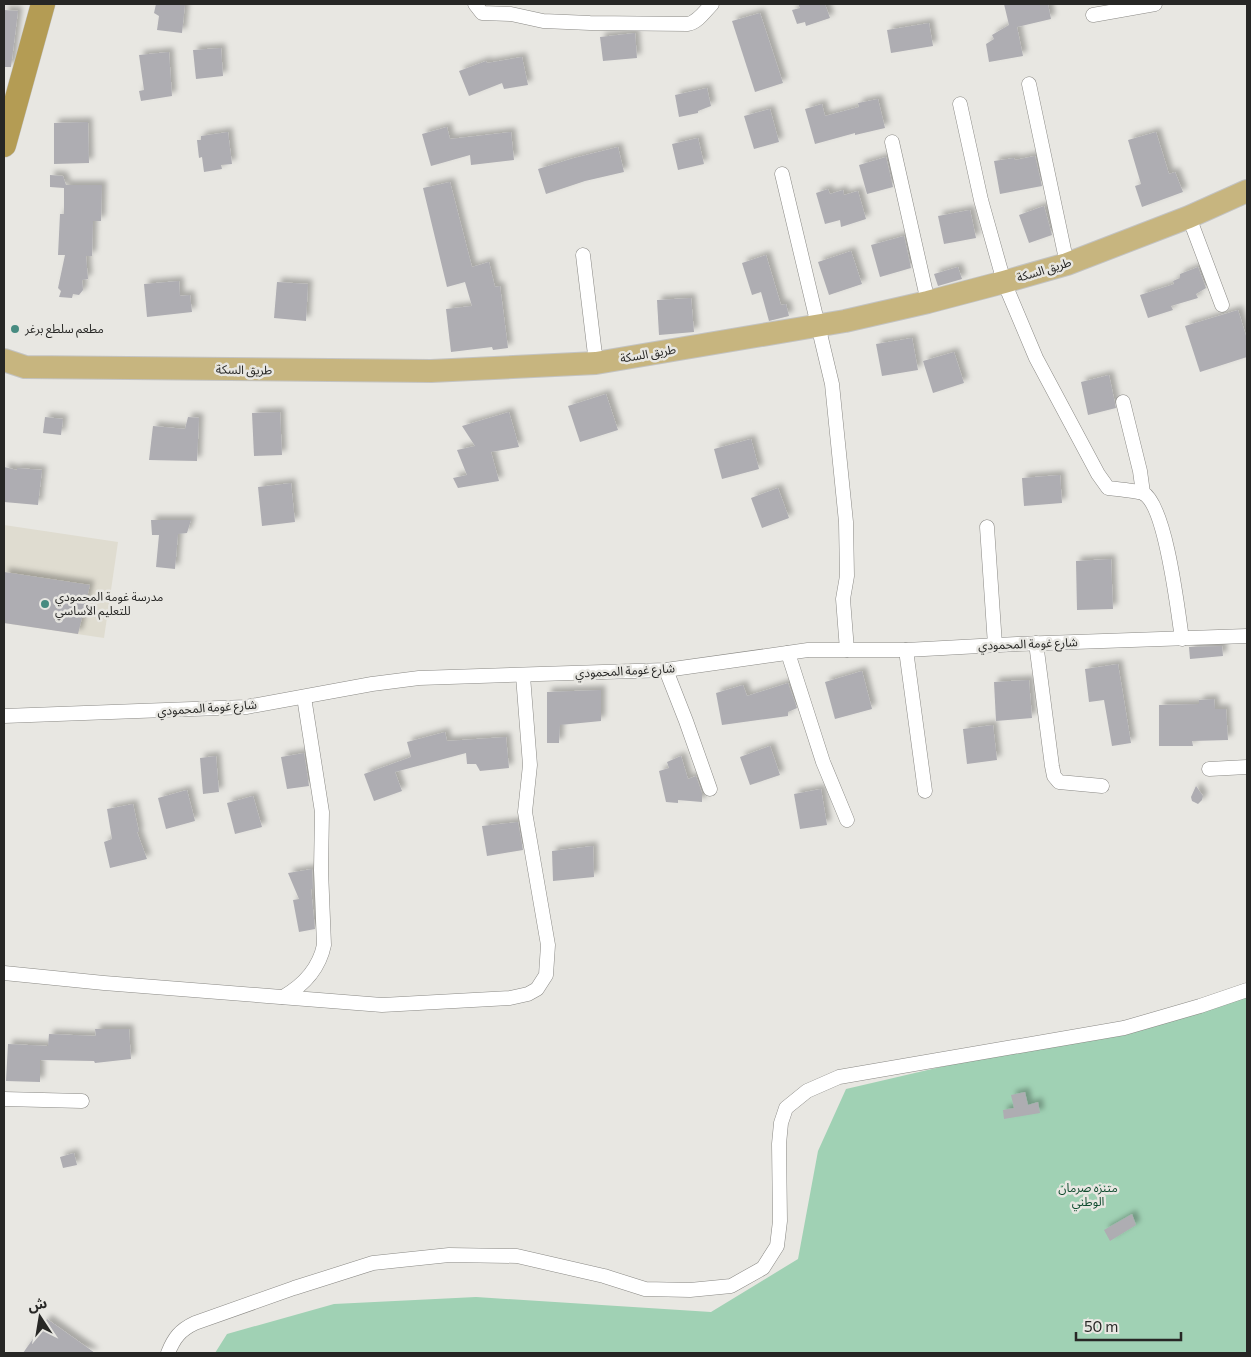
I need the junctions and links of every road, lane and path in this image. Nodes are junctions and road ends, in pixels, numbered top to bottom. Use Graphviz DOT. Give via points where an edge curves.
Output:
graph roads {
  1 [pos="43,4"];
  2 [pos="475,4"];
  3 [pos="712,4"];
  4 [pos="1155,4"];
  5 [pos="1092,15"];
  6 [pos="1029,84"];
  7 [pos="960,104"];
  8 [pos="892,142"];
  9 [pos="4,145"];
  10 [pos="782,174"];
  11 [pos="1247,191"];
  12 [pos="1190,217"];
  13 [pos="584,255"];
  14 [pos="1068,264"];
  15 [pos="1004,282"];
  16 [pos="928,302"];
  17 [pos="1222,305"];
  18 [pos="819,325"];
  19 [pos="4,360"];
  20 [pos="596,363"];
  21 [pos="25,367"];
  22 [pos="4,373"];
  23 [pos="1122,402"];
  24 [pos="1142,493"];
  25 [pos="987,527"];
  26 [pos="1247,636"];
  27 [pos="1182,639"];
  28 [pos="1036,643"];
  29 [pos="995,645"];
  30 [pos="847,650"];
  31 [pos="906,650"];
  32 [pos="788,653"];
  33 [pos="666,670"];
  34 [pos="523,676"];
  35 [pos="304,697"];
  36 [pos="4,716"];
  37 [pos="1247,767"];
  38 [pos="1209,769"];
  39 [pos="1102,786"];
  40 [pos="710,789"];
  41 [pos="925,791"];
  42 [pos="847,820"];
  43 [pos="4,973"];
  44 [pos="1247,990"];
  45 [pos="283,997"];
  46 [pos="4,1099"];
  47 [pos="82,1100"];
  48 [pos="168,1353"];
  1 -- 9 [label="highway"];
  2 -- 3 [label="street" via="482,13 511,14 543,21 678,24 692,23"];
  4 -- 5 [label="street"];
  6 -- 14 [label="street"];
  7 -- 15 [label="street" via="981,200"];
  8 -- 16 [label="street"];
  10 -- 18 [label="street"];
  11 -- 12 [label="main road, طريق السكة"];
  12 -- 14 [label="main road, طريق السكة"];
  12 -- 17 [label="street"];
  13 -- 20 [label="street"];
  14 -- 15 [label="main road, طريق السكة"];
  15 -- 16 [label="main road, طريق السكة"];
  15 -- 24 [label="street" via="1036,358 1098,474 1108,488"];
  16 -- 18 [label="main road, طريق السكة"];
  18 -- 20 [label="main road, طريق السكة"];
  18 -- 30 [label="street" via="832,384 846,522 847,576 843,599"];
  19 -- 21 [label="main road, طريق السكة"];
  20 -- 21 [label="main road, طريق السكة" via="431,371"];
  21 -- 22 [label="main road, طريق السكة"];
  23 -- 24 [label="street" via="1140,471"];
  24 -- 27 [label="street" via="1152,503 1168,549"];
  25 -- 29 [label="street"];
  26 -- 27 [label="street, شارع غومة المحمودي"];
  27 -- 28 [label="street, شارع غومة المحمودي"];
  28 -- 29 [label="street, شارع غومة المحمودي"];
  28 -- 39 [label="street" via="1054,776 1060,782"];
  29 -- 31 [label="street, شارع غومة المحمودي"];
  30 -- 31 [label="street, شارع غومة المحمودي"];
  30 -- 32 [label="street, شارع غومة المحمودي"];
  31 -- 41 [label="street"];
  32 -- 33 [label="street, شارع غومة المحمودي"];
  32 -- 42 [label="street" via="823,762"];
  33 -- 34 [label="street, شارع غومة المحمودي"];
  33 -- 40 [label="street"];
  34 -- 35 [label="street, شارع غومة المحمودي" via="419,678"];
  34 -- 45 [label="street" via="530,765 525,812 548,945 546,975 537,989 510,998 382,1005"];
  35 -- 36 [label="street, شارع غومة المحمودي" via="246,707"];
  35 -- 45 [label="street" via="322,812 320,870 324,945 322,957 309,977"];
  37 -- 38 [label="street"];
  43 -- 45 [label="street"];
  44 -- 48 [label="street" via="1124,1028 839,1077 807,1090 786,1108 781,1123 777,1246 763,1268 731,1286 690,1290 645,1288 517,1256 449,1255 373,1263 195,1323 184,1328"];
  46 -- 47 [label="street"];
}
